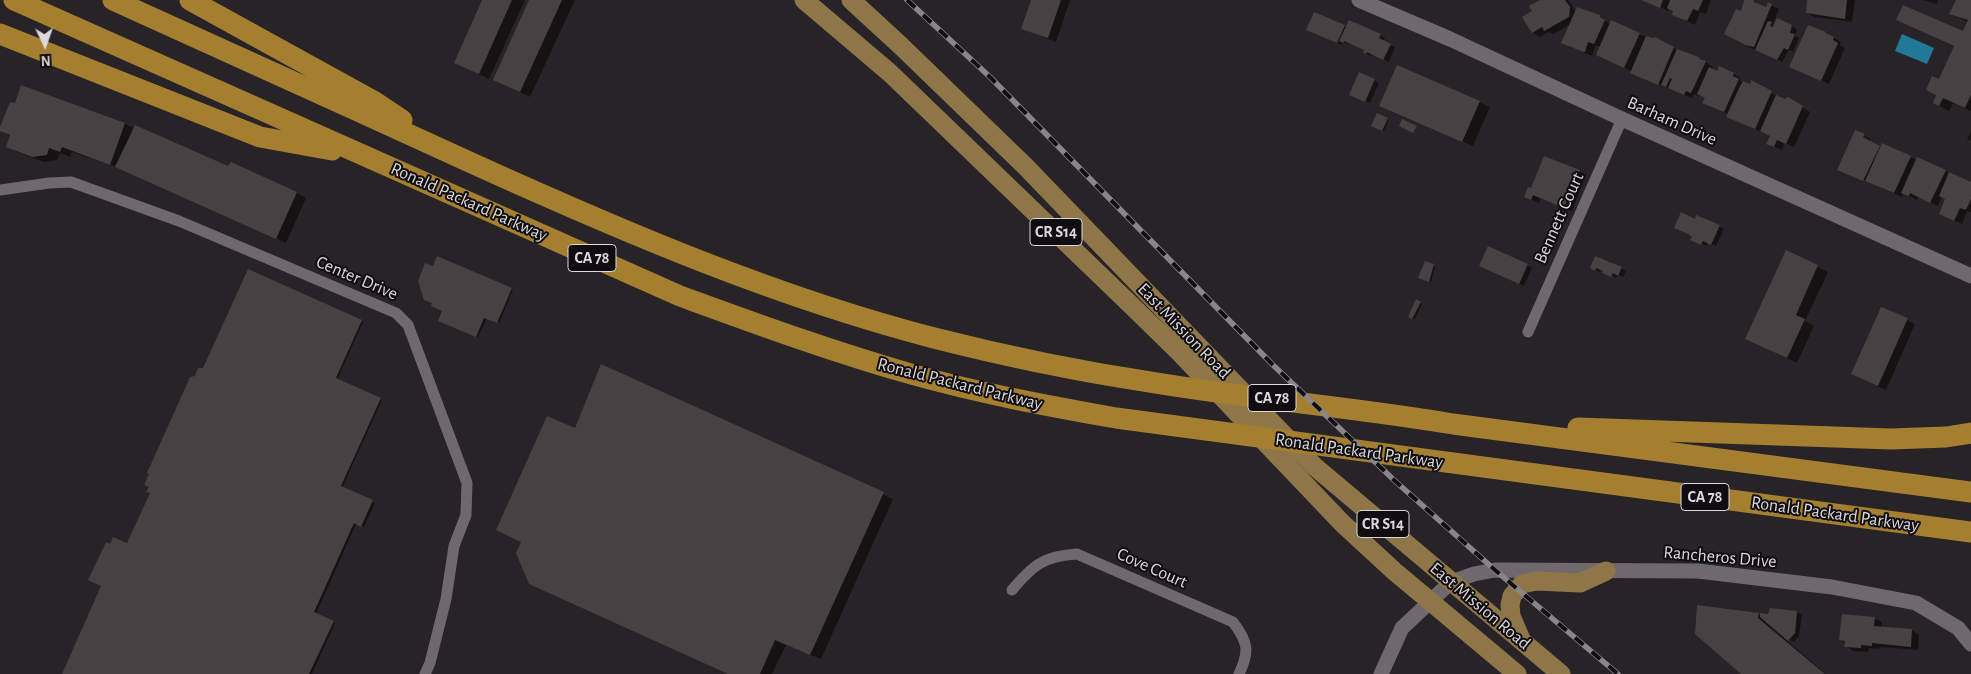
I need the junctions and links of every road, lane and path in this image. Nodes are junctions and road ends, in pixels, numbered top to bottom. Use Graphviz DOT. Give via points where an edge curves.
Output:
graph roads {
  1 [pos="14,0"];
  2 [pos="113,0"];
  3 [pos="190,0"];
  4 [pos="804,0"];
  5 [pos="851,0"];
  6 [pos="1359,0"];
  7 [pos="0,34"];
  8 [pos="909,53"];
  9 [pos="868,54"];
  10 [pos="1622,119"];
  11 [pos="459,157"];
  12 [pos="371,158"];
  13 [pos="0,190"];
  14 [pos="1971,276"];
  15 [pos="1528,332"];
  16 [pos="1453,424"];
  17 [pos="1971,433"];
  18 [pos="1971,492"];
  19 [pos="1971,532"];
  20 [pos="1606,570"];
  21 [pos="1452,582"];
  22 [pos="1012,590"];
  23 [pos="1430,602"];
  24 [pos="1521,640"];
  25 [pos="1971,644"];
  26 [pos="425,674"];
  27 [pos="1239,674"];
  28 [pos="1381,674"];
  29 [pos="1516,674"];
  30 [pos="1561,674"];
  1 -- 12 [label="highway, Ronald Packard Parkway / CA 78"];
  2 -- 11 [label="highway, Ronald Packard Parkway / CA 78"];
  3 -- 11 [label="highway" via="375,102"];
  4 -- 9 [label="main road, East Mission Road / CR S14"];
  5 -- 8 [label="main road, East Mission Road / CR S14"];
  6 -- 10 [label="street, Barham Drive"];
  7 -- 12 [label="highway" via="260,136"];
  8 -- 9 [label="main road" via="880,49"];
  8 -- 21 [label="main road, East Mission Road / CR S14" via="1026,167 1314,466"];
  9 -- 23 [label="main road, East Mission Road / CR S14" via="1180,353 1342,523"];
  10 -- 14 [label="street, Barham Drive"];
  10 -- 15 [label="street, Bennett Court"];
  11 -- 16 [label="highway, Ronald Packard Parkway / CA 78" via="603,222 742,277 932,337 1062,367 1153,383"];
  12 -- 19 [label="highway, Ronald Packard Parkway / CA 78" via="680,296 913,375 1052,407 1116,418"];
  13 -- 26 [label="street, Center Drive" via="71,182 179,222 372,302 396,313 408,326 467,483 466,515 454,546 446,599"];
  16 -- 17 [label="highway" via="1841,439"];
  16 -- 18 [label="highway, Ronald Packard Parkway / CA 78"];
  20 -- 21 [label="street, Rancheros Drive" via="1495,570"];
  20 -- 24 [label="main road" via="1580,583 1536,581 1522,584 1512,596 1510,605"];
  20 -- 25 [label="street, Rancheros Drive" via="1698,571 1832,587 1916,603 1958,628"];
  21 -- 23 [label="street"];
  21 -- 24 [label="main road, East Mission Road / CR S14"];
  22 -- 27 [label="street, Cove Court" via="1026,573 1043,561 1057,555 1077,554 1233,622 1243,636 1247,650"];
  23 -- 28 [label="street" via="1402,628"];
  23 -- 29 [label="main road, East Mission Road / CR S14"];
  24 -- 30 [label="main road, East Mission Road / CR S14"];
}
